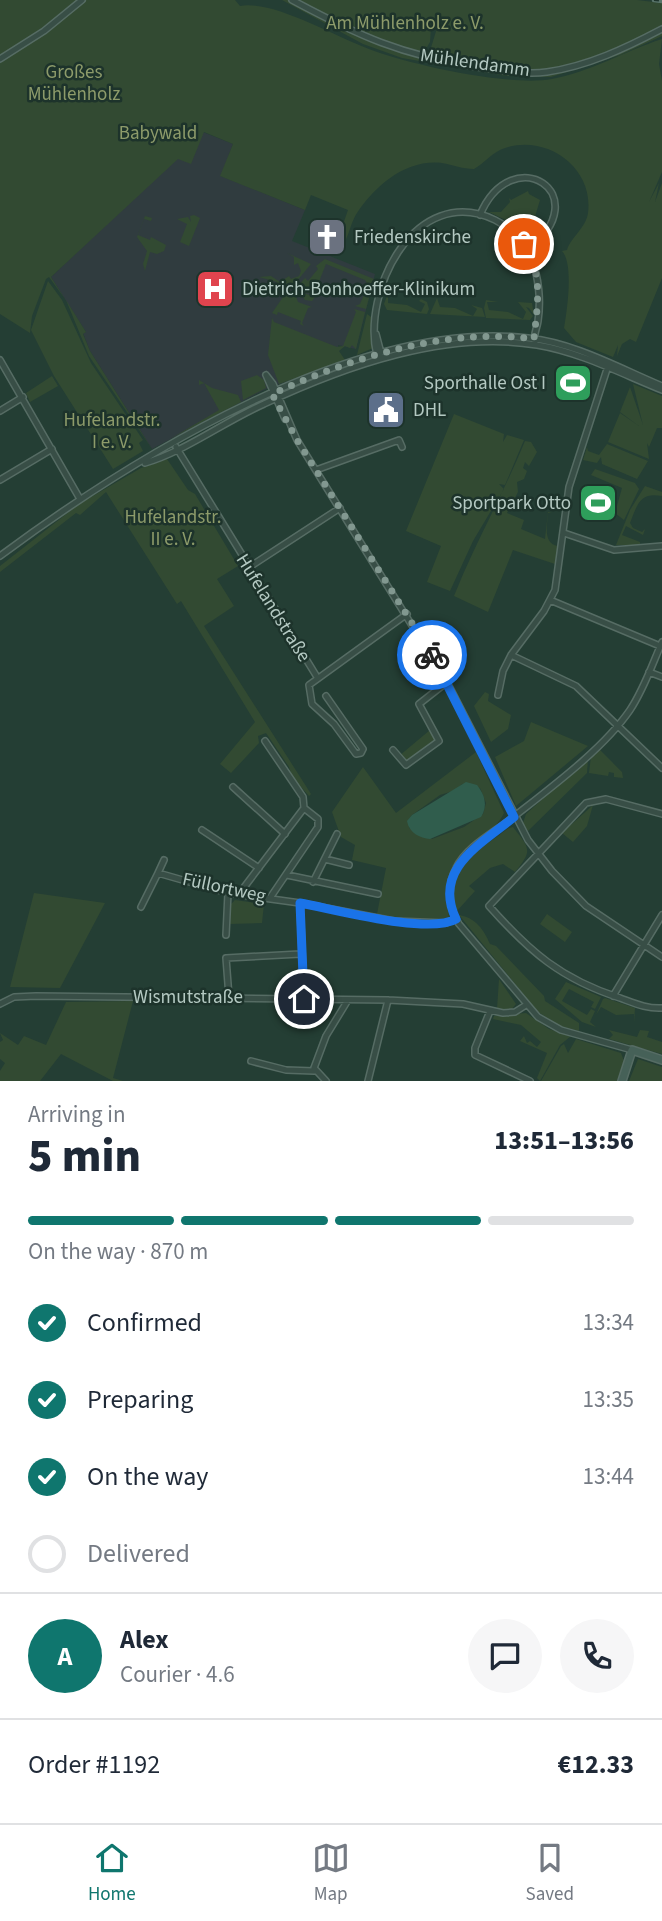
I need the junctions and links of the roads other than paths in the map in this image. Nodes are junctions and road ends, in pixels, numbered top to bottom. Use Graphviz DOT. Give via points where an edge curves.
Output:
graph roads {
  1 [pos="82,0"];
  2 [pos="292,0"];
  3 [pos="662,29"];
  4 [pos="0,59"];
  5 [pos="480,215"];
  6 [pos="528,250"];
  7 [pos="537,341"];
  8 [pos="380,357"];
  9 [pos="0,360"];
  10 [pos="608,365"];
  11 [pos="661,385"];
  12 [pos="275,395"];
  13 [pos="23,397"];
  14 [pos="0,411"];
  15 [pos="176,446"];
  16 [pos="402,447"];
  17 [pos="52,449"];
  18 [pos="316,470"];
  19 [pos="0,480"];
  20 [pos="80,499"];
  21 [pos="340,508"];
  22 [pos="564,533"];
  23 [pos="662,546"];
  24 [pos="0,556"];
  25 [pos="248,568"];
  26 [pos="550,600"];
  27 [pos="407,614"];
  28 [pos="661,644"];
  29 [pos="511,655"];
  30 [pos="649,672"];
  31 [pos="317,677"];
  32 [pos="662,677"];
  33 [pos="447,682"];
  34 [pos="498,695"];
  35 [pos="327,696"];
  36 [pos="341,719"];
  37 [pos="334,724"];
  38 [pos="617,725"];
  39 [pos="265,741"];
  40 [pos="394,750"];
  41 [pos="662,768"];
  42 [pos="233,787"];
  43 [pos="304,808"];
  44 [pos="662,814"];
  45 [pos="514,817"];
  46 [pos="202,830"];
  47 [pos="285,834"];
  48 [pos="337,834"];
  49 [pos="537,852"];
  50 [pos="325,859"];
  51 [pos="164,860"];
  52 [pos="349,864"];
  53 [pos="259,868"];
  54 [pos="158,873"];
  55 [pos="286,875"];
  56 [pos="313,882"];
  57 [pos="229,893"];
  58 [pos="238,894"];
  59 [pos="378,894"];
  60 [pos="270,898"];
  61 [pos="300,903"];
  62 [pos="141,907"];
  63 [pos="662,915"];
  64 [pos="456,919"];
  65 [pos="226,935"];
  66 [pos="644,945"];
  67 [pos="300,954"];
  68 [pos="662,957"];
  69 [pos="613,996"];
  70 [pos="229,997"];
  71 [pos="304,999"];
  72 [pos="348,1000"];
  73 [pos="388,1000"];
  74 [pos="0,1004"];
  75 [pos="526,1005"];
  76 [pos="662,1008"];
  77 [pos="490,1011"];
  78 [pos="632,1050"];
  79 [pos="662,1060"];
  80 [pos="251,1061"];
  81 [pos="314,1071"];
  82 [pos="326,1081"];
  83 [pos="368,1081"];
  84 [pos="530,1081"];
  85 [pos="622,1081"];
  1 -- 4 [label="street"];
  2 -- 3 [label="street, Mühlendamm" via="395,50 520,72 565,68 621,50"];
  5 -- 6 [label="street" via="507,227"];
  5 -- 6 [label="street" via="513,178 530,177 542,183 552,193 555,215"];
  5 -- 8 [label="street" via="440,217 405,240 384,280 376,333"];
  6 -- 7 [label="street" via="538,283"];
  7 -- 8 [label="street" via="471,343"];
  7 -- 10 [label="street"];
  8 -- 12 [label="street"];
  9 -- 13 [label="street"];
  10 -- 11 [label="street"];
  10 -- 22 [label="street" via="569,486"];
  12 -- 15 [label="street"];
  12 -- 18 [label="street"];
  13 -- 14 [label="street"];
  13 -- 17 [label="street"];
  15 -- 20 [label="street"];
  15 -- 25 [label="street, Hufelandstraße"];
  16 -- 18 [label="street" via="399,440"];
  17 -- 19 [label="street"];
  17 -- 20 [label="street"];
  18 -- 21 [label="street"];
  20 -- 24 [label="street"];
  21 -- 25 [label="street"];
  21 -- 27 [label="street"];
  22 -- 23 [label="street" via="610,549"];
  22 -- 26 [label="street" via="559,575"];
  25 -- 31 [label="street, Hufelandstraße"];
  26 -- 28 [label="street"];
  26 -- 29 [label="street"];
  27 -- 31 [label="street"];
  27 -- 33 [label="street"];
  28 -- 30 [label="street"];
  29 -- 34 [label="street"];
  29 -- 38 [label="street" via="570,682"];
  30 -- 32 [label="street"];
  30 -- 38 [label="street" via="637,699"];
  31 -- 37 [label="street, Hufelandstraße" via="309,685 310,700"];
  33 -- 40 [label="street" via="419,702 439,741 409,764"];
  33 -- 45 [label="street"];
  35 -- 36 [label="street, Hufelandstraße"];
  36 -- 37 [label="street"];
  36 -- 37 [label="street, Hufelandstraße" via="363,749 361,753 356,754"];
  38 -- 41 [label="street"];
  38 -- 45 [label="street"];
  39 -- 43 [label="street" via="303,797"];
  42 -- 47 [label="street"];
  43 -- 47 [label="street"];
  43 -- 55 [label="street" via="319,824"];
  44 -- 49 [label="street" via="614,800 592,800"];
  45 -- 49 [label="street"];
  45 -- 64 [label="street" via="456,868 450,894"];
  46 -- 53 [label="street"];
  47 -- 53 [label="street"];
  48 -- 50 [label="street"];
  49 -- 66 [label="street" via="586,906"];
  49 -- 69 [label="street" via="489,906 564,976"];
  50 -- 52 [label="street"];
  50 -- 56 [label="street"];
  51 -- 54 [label="street, Füllortweg"];
  53 -- 58 [label="street"];
  54 -- 57 [label="street, Füllortweg"];
  54 -- 62 [label="street, Füllortweg"];
  55 -- 56 [label="street"];
  55 -- 60 [label="street"];
  56 -- 59 [label="street"];
  57 -- 58 [label="street, Füllortweg"];
  57 -- 65 [label="street"];
  58 -- 60 [label="street, Füllortweg"];
  60 -- 61 [label="street, Füllortweg"];
  61 -- 64 [label="street, Füllortweg" via="411,923"];
  61 -- 67 [label="street"];
  63 -- 66 [label="street"];
  64 -- 75 [label="street"];
  66 -- 68 [label="street"];
  66 -- 69 [label="street"];
  67 -- 70 [label="street" via="226,958"];
  67 -- 71 [label="street"];
  69 -- 76 [label="street"];
  70 -- 71 [label="street, Wismutstraße"];
  70 -- 74 [label="street, Wismutstraße" via="14,997"];
  71 -- 72 [label="street, Wismutstraße"];
  72 -- 73 [label="street, Wismutstraße"];
  72 -- 81 [label="street" via="326,1036"];
  73 -- 77 [label="street, Wismutstraße" via="455,1003"];
  73 -- 83 [label="street"];
  75 -- 77 [label="street, Wismutstraße" via="509,1013"];
  75 -- 78 [label="street" via="555,1027"];
  77 -- 84 [label="street" via="475,1055"];
  78 -- 79 [label="street"];
  78 -- 85 [label="street"];
  80 -- 81 [label="street"];
  81 -- 82 [label="street"];
}
